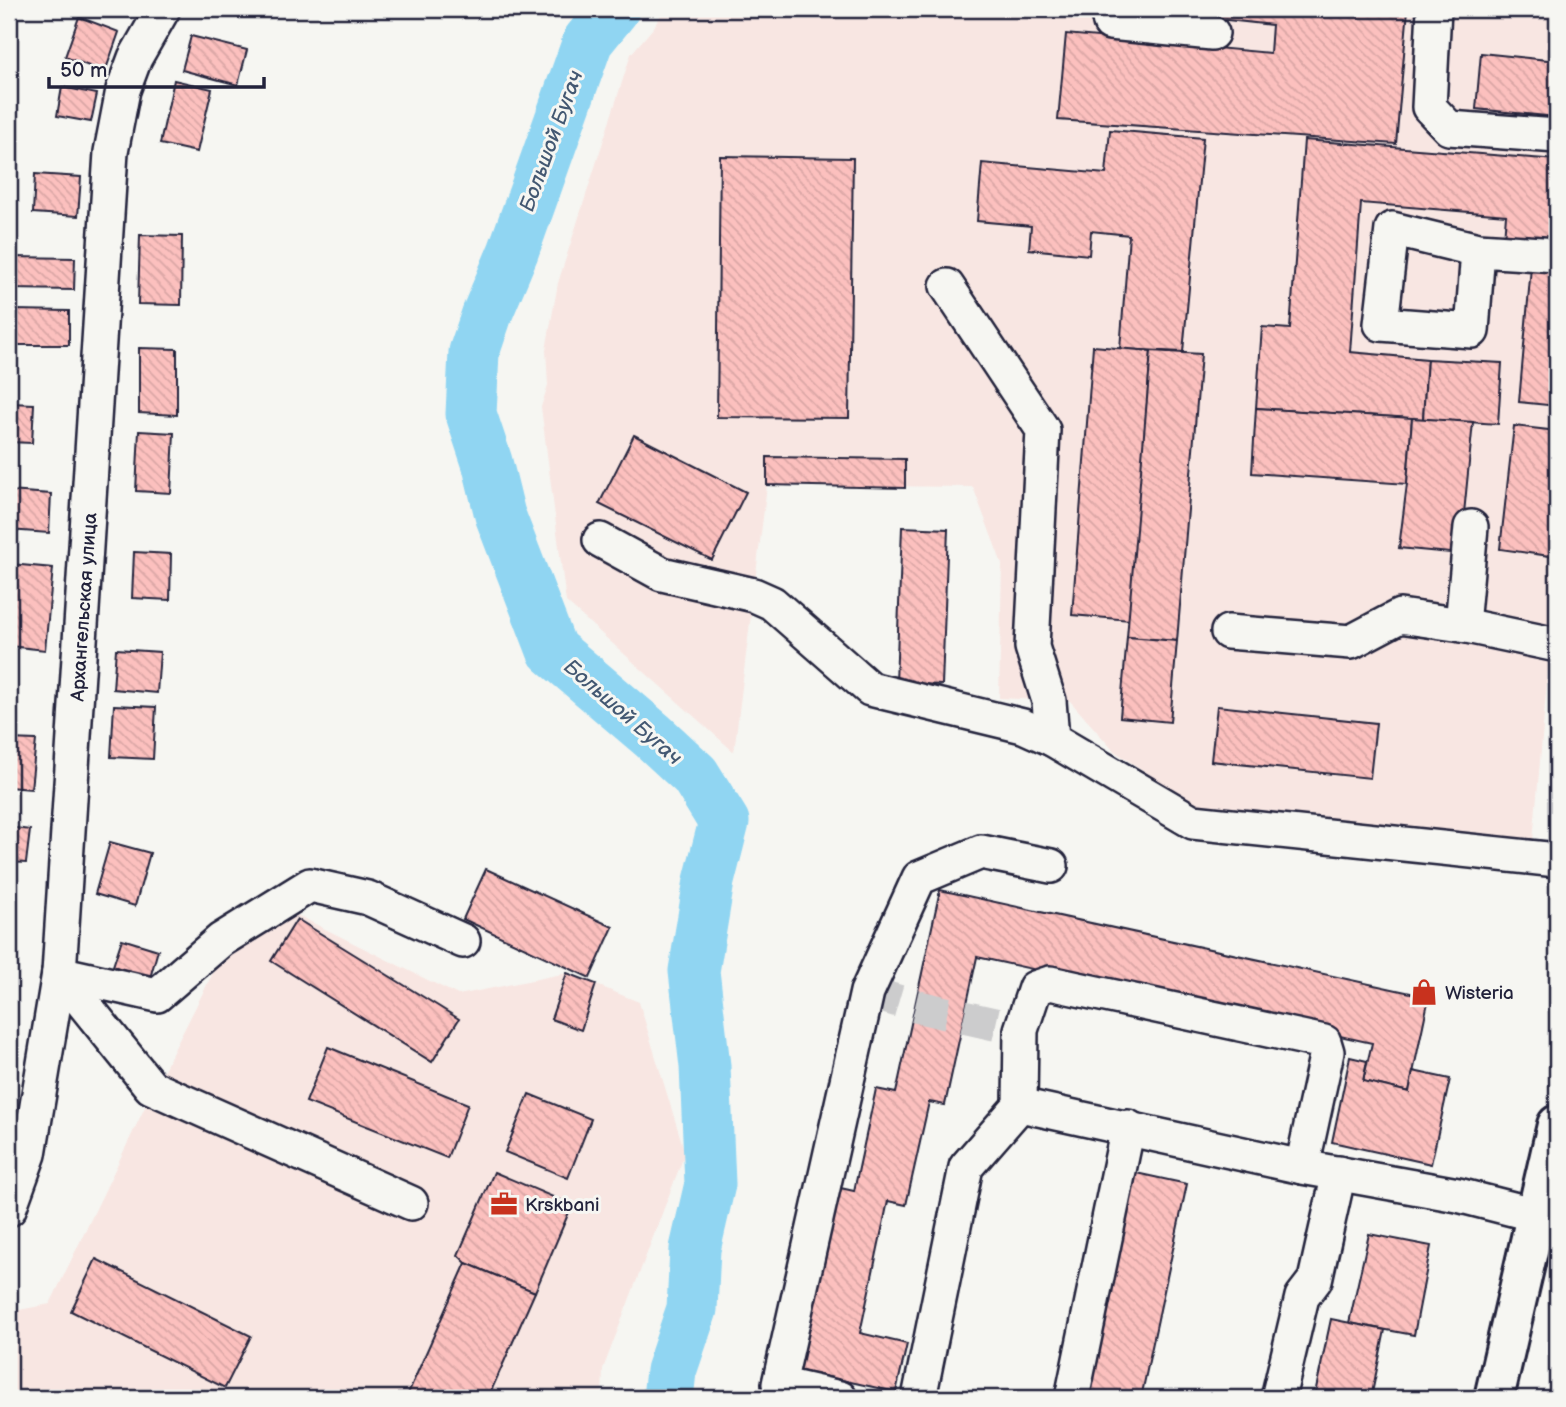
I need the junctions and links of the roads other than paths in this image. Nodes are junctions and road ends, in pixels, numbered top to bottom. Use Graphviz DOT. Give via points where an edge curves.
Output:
graph roads {
  1 [pos="163,9"];
  2 [pos="1107,9"];
  3 [pos="1434,9"];
  4 [pos="1212,33"];
  5 [pos="1557,136"];
  6 [pos="1478,250"];
  7 [pos="1557,255"];
  8 [pos="947,286"];
  9 [pos="1471,527"];
  10 [pos="600,540"];
  11 [pos="1462,625"];
  12 [pos="1228,632"];
  13 [pos="1557,645"];
  14 [pos="1052,739"];
  15 [pos="1557,860"];
  16 [pos="1051,866"];
  17 [pos="463,941"];
  18 [pos="60,973"];
  19 [pos="1020,1105"];
  20 [pos="1557,1125"];
  21 [pos="1128,1127"];
  22 [pos="1302,1167"];
  23 [pos="1339,1173"];
  24 [pos="411,1203"];
  25 [pos="9,1209"];
  26 [pos="1536,1215"];
  27 [pos="840,1398"];
  28 [pos="919,1398"];
  29 [pos="1072,1398"];
  30 [pos="1278,1398"];
  31 [pos="1494,1398"];
  1 -- 18 [label="street, Архангельская улица" via="122,90 111,152"];
  2 -- 4 [label="street" via="1111,23"];
  3 -- 5 [label="street" via="1429,107 1449,128"];
  6 -- 7 [label="street"];
  8 -- 14 [label="street" via="1043,430 1032,647 1049,701"];
  9 -- 11 [label="street"];
  10 -- 14 [label="street" via="662,574 772,603 870,689 1023,726"];
  11 -- 12 [label="street" via="1400,616 1350,642"];
  11 -- 13 [label="street"];
  14 -- 15 [label="street" via="1193,822"];
  16 -- 27 [label="street" via="981,852 919,878 867,992 779,1384"];
  17 -- 18 [label="street" via="368,898 310,885 221,940 157,995"];
  18 -- 24 [label="street" via="151,1087"];
  18 -- 25 [label="street, Архангельская улица" via="29,1154"];
  19 -- 21 [label="street"];
  19 -- 22 [label="street" via="1021,1030 1035,988 1050,983 1324,1042 1327,1052"];
  19 -- 28 [label="street" via="966,1167"];
  20 -- 26 [label="main road"];
  21 -- 22 [label="street"];
  21 -- 29 [label="street"];
  22 -- 23 [label="street"];
  23 -- 26 [label="street"];
  23 -- 30 [label="street" via="1315,1280 1302,1297"];
  26 -- 31 [label="main road"];
}
